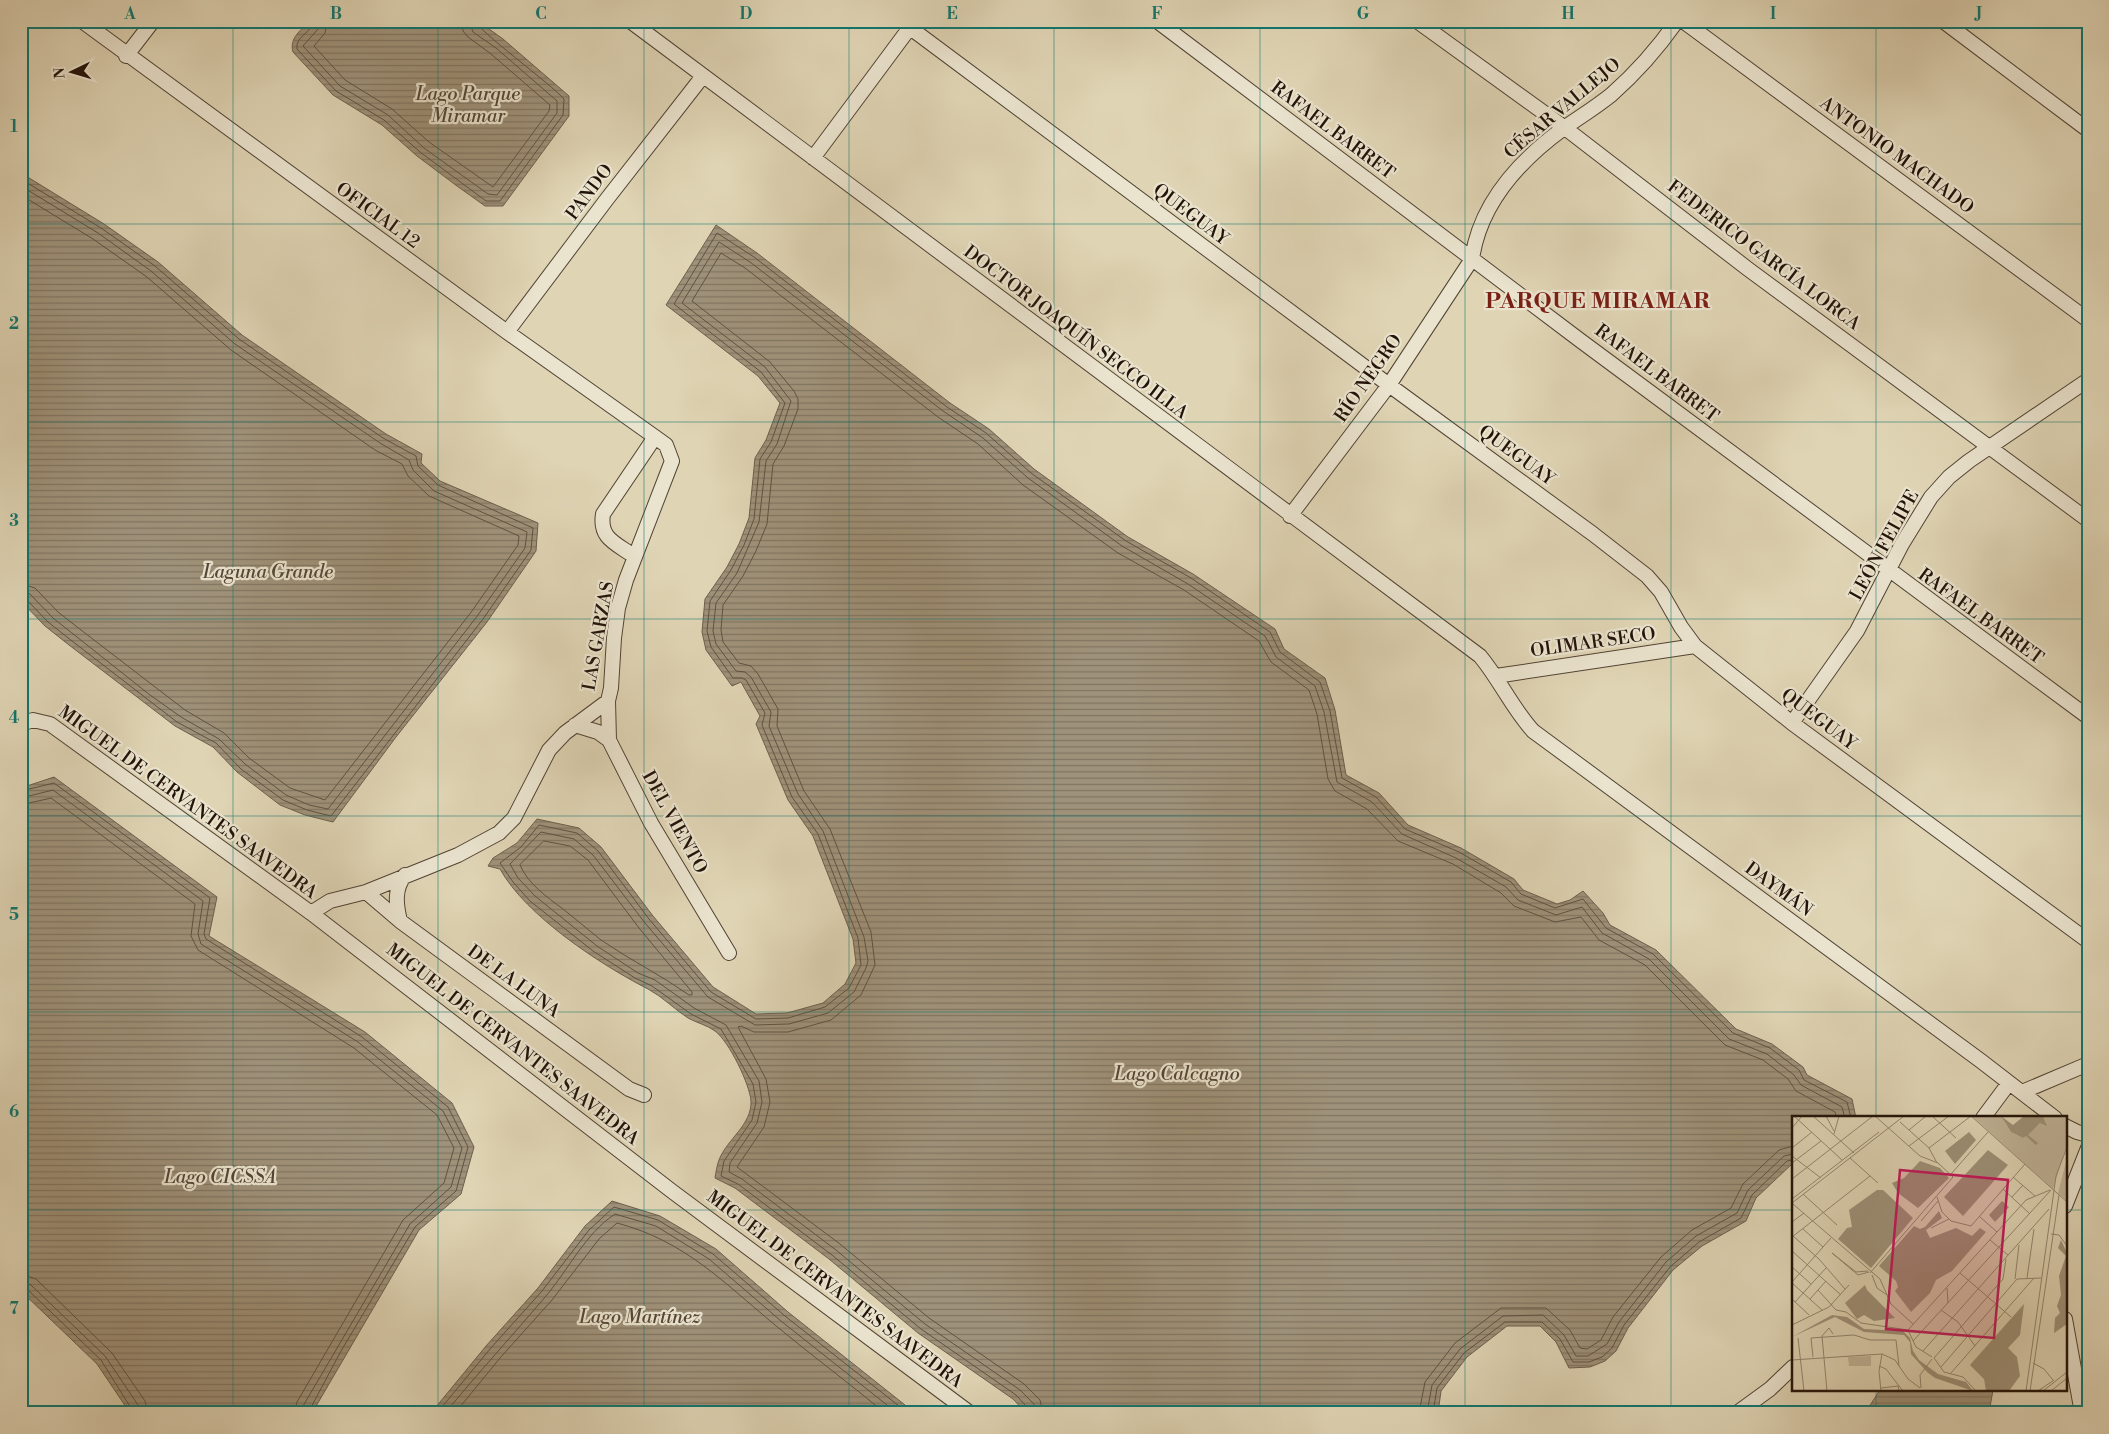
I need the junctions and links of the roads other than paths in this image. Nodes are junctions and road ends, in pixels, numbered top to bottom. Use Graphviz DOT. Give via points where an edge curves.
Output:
graph roads {
  1 [pos="82,21"];
  2 [pos="153,21"];
  3 [pos="630,21"];
  4 [pos="1157,21"];
  5 [pos="1418,21"];
  6 [pos="1678,21"];
  7 [pos="1683,21"];
  8 [pos="1943,21"];
  9 [pos="908,23"];
  10 [pos="126,56"];
  11 [pos="703,76"];
  12 [pos="1565,128"];
  13 [pos="2088,130"];
  14 [pos="813,158"];
  15 [pos="1472,259"];
  16 [pos="2088,320"];
  17 [pos="507,332"];
  18 [pos="2088,380"];
  19 [pos="1389,385"];
  20 [pos="655,436"];
  21 [pos="1991,446"];
  22 [pos="1290,516"];
  23 [pos="2088,520"];
  24 [pos="635,557"];
  25 [pos="1889,571"];
  26 [pos="1695,646"];
  27 [pos="1496,676"];
  28 [pos="608,701"];
  29 [pos="2088,717"];
  30 [pos="23,723"];
  31 [pos="1792,723"];
  32 [pos="575,725"];
  33 [pos="609,740"];
  34 [pos="405,875"];
  35 [pos="366,892"];
  36 [pos="311,913"];
  37 [pos="400,921"];
  38 [pos="2088,941"];
  39 [pos="729,953"];
  40 [pos="2088,1064"];
  41 [pos="2009,1083"];
  42 [pos="2022,1092"];
  43 [pos="644,1094"];
  44 [pos="1984,1116"];
  45 [pos="2052,1116"];
  46 [pos="2066,1126"];
  47 [pos="2088,1135"];
  48 [pos="2088,1148"];
  49 [pos="2066,1203"];
  50 [pos="2066,1325"];
  51 [pos="1792,1368"];
  52 [pos="970,1413"];
  53 [pos="1737,1413"];
  54 [pos="2082,1413"];
  1 -- 10 [label="street, OFICIAL 12"];
  2 -- 10 [label="street"];
  3 -- 11 [label="street, DOCTOR JOAQUÍN SECCO ILLA"];
  4 -- 15 [label="street, RAFAEL BARRET"];
  5 -- 12 [label="street, FEDERICO GARCÍA LORCA"];
  6 -- 12 [label="street, CÉSAR VALLEJO" via="1628,78"];
  7 -- 16 [label="street, ANTONIO MACHADO"];
  8 -- 13 [label="street"];
  9 -- 14 [label="street"];
  9 -- 19 [label="street, QUEGUAY"];
  10 -- 17 [label="street, OFICIAL 12"];
  11 -- 14 [label="street, DOCTOR JOAQUÍN SECCO ILLA"];
  11 -- 17 [label="street, PANDO"];
  12 -- 15 [label="street, CÉSAR VALLEJO" via="1522,163 1502,187 1482,221"];
  12 -- 21 [label="street, FEDERICO GARCÍA LORCA" via="1748,269"];
  14 -- 22 [label="street, DOCTOR JOAQUÍN SECCO ILLA"];
  15 -- 19 [label="street, RÍO NEGRO"];
  15 -- 25 [label="street, RAFAEL BARRET"];
  17 -- 20 [label="street, OFICIAL 12"];
  18 -- 21 [label="street, LEÓN FELIPE"];
  19 -- 22 [label="street, RÍO NEGRO"];
  19 -- 26 [label="street, QUEGUAY" via="1594,534 1646,576 1661,592"];
  20 -- 24 [label="street, LAS GARZAS" via="666,445 672,461"];
  20 -- 24 [label="street" via="602,514 601,526 606,536"];
  21 -- 23 [label="street, FEDERICO GARCÍA LORCA"];
  21 -- 25 [label="street, LEÓN FELIPE" via="1949,477 1931,497 1909,530"];
  22 -- 27 [label="street, DOCTOR JOAQUÍN SECCO ILLA" via="1480,656"];
  24 -- 28 [label="street, LAS GARZAS" via="618,608"];
  25 -- 29 [label="street, RAFAEL BARRET"];
  25 -- 31 [label="street, LEÓN FELIPE" via="1857,631"];
  26 -- 27 [label="street, OLIMAR SECO"];
  26 -- 31 [label="street, QUEGUAY"];
  27 -- 41 [label="street, DAYMÁN" via="1518,715 1532,731"];
  28 -- 32 [label="street, LAS GARZAS"];
  28 -- 33 [label="street"];
  30 -- 36 [label="street, MIGUEL DE CERVANTES SAAVEDRA" via="40,720 50,724"];
  31 -- 38 [label="street, QUEGUAY"];
  32 -- 33 [label="street" via="598,732"];
  32 -- 34 [label="street, LAS GARZAS" via="549,750 514,818 499,833"];
  33 -- 39 [label="street, DEL VIENTO" via="651,823"];
  34 -- 35 [label="street, LAS GARZAS"];
  34 -- 37 [label="street" via="397,894"];
  35 -- 36 [label="street, LAS GARZAS" via="330,901"];
  35 -- 37 [label="street, DE LA LUNA"];
  36 -- 52 [label="street, MIGUEL DE CERVANTES SAAVEDRA" via="673,1192"];
  37 -- 43 [label="street, DE LA LUNA" via="629,1089"];
  40 -- 42 [label="street"];
  41 -- 42 [label="street, DAYMÁN"];
  41 -- 44 [label="street"];
  42 -- 45 [label="street, DAYMÁN"];
  46 -- 47 [label="street"];
  48 -- 49 [label="street"];
  50 -- 54 [label="street"];
  51 -- 53 [label="street"];
}
